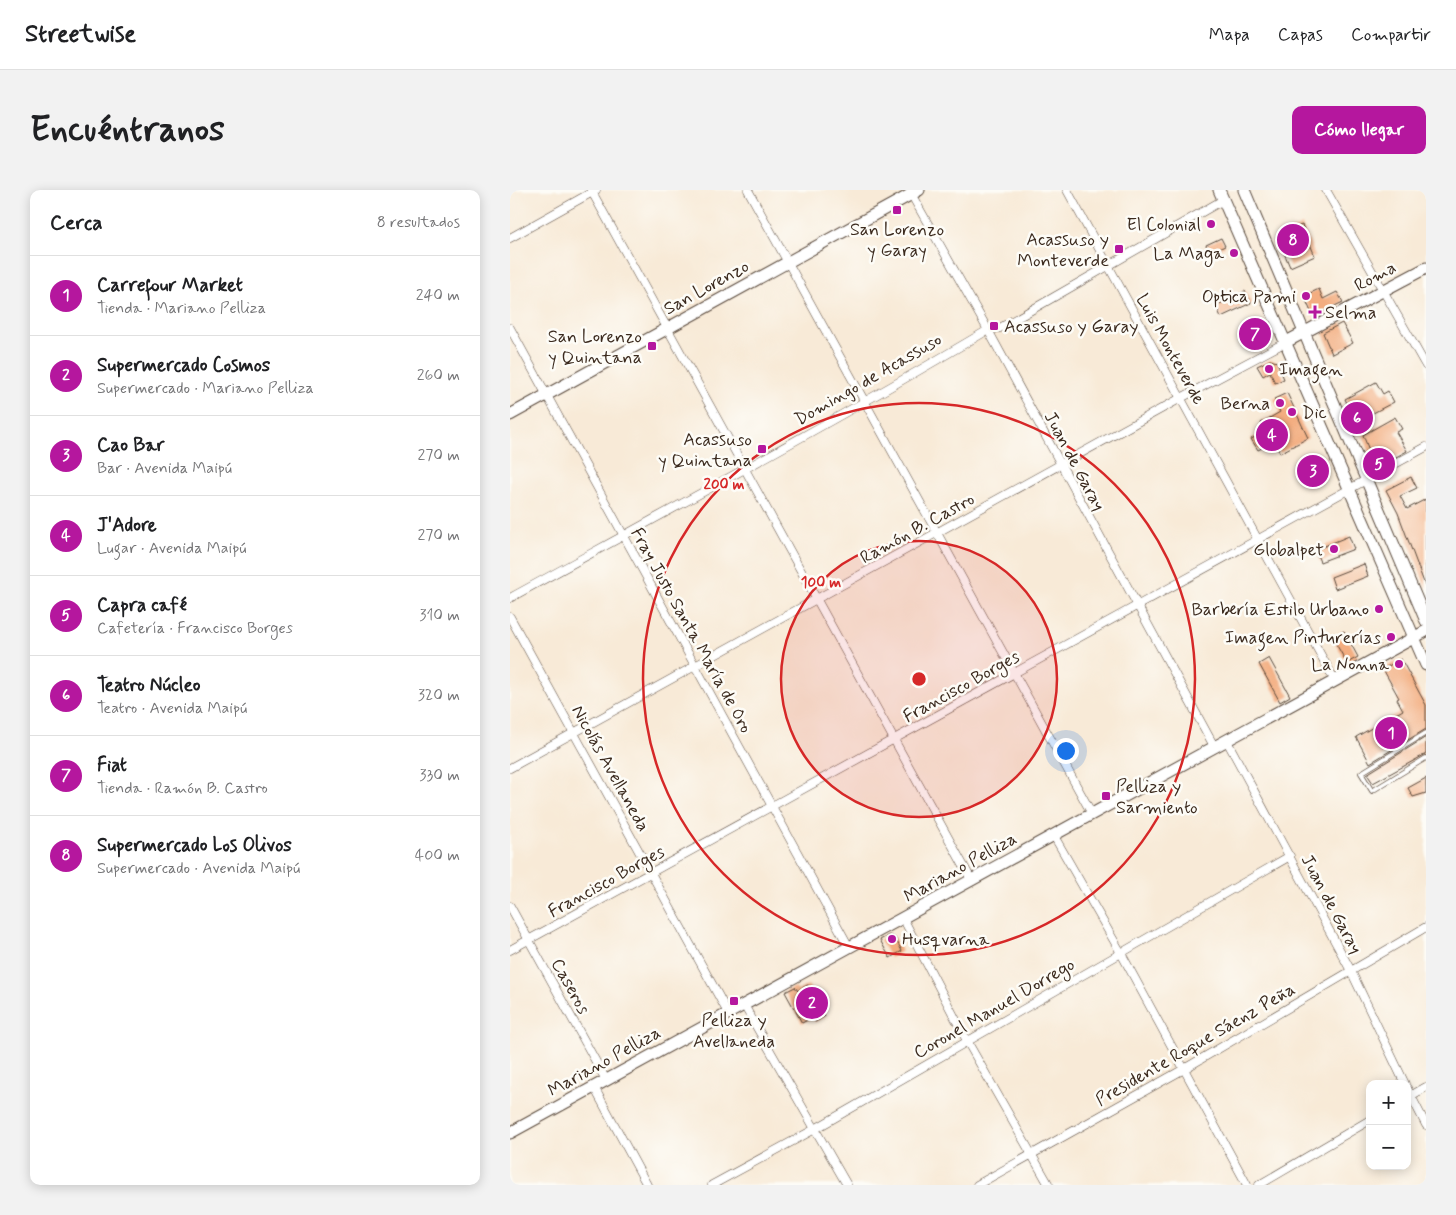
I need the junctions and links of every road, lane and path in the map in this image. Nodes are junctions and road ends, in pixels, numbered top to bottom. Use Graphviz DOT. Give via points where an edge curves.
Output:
graph roads {
  1 [pos="748,190"];
  2 [pos="1067,190"];
  3 [pos="1243,190"];
  4 [pos="1326,190"];
  5 [pos="593,191"];
  6 [pos="913,191"];
  7 [pos="1221,195"];
  8 [pos="510,238"];
  9 [pos="788,262"];
  10 [pos="1108,265"];
  11 [pos="1426,268"];
  12 [pos="1383,291"];
  13 [pos="510,328"];
  14 [pos="667,329"];
  15 [pos="988,330"];
  16 [pos="1304,332"];
  17 [pos="1286,342"];
  18 [pos="1426,366"];
  19 [pos="546,396"];
  20 [pos="1181,398"];
  21 [pos="866,403"];
  22 [pos="510,415"];
  23 [pos="1426,447"];
  24 [pos="1060,466"];
  25 [pos="744,468"];
  26 [pos="1365,480"];
  27 [pos="1349,488"];
  28 [pos="938,534"];
  29 [pos="623,535"];
  30 [pos="1258,538"];
  31 [pos="510,598"];
  32 [pos="817,600"];
  33 [pos="1137,607"];
  34 [pos="510,617"];
  35 [pos="1426,621"];
  36 [pos="1426,631"];
  37 [pos="1413,638"];
  38 [pos="1426,665"];
  39 [pos="695,667"];
  40 [pos="1015,674"];
  41 [pos="1335,681"];
  42 [pos="574,733"];
  43 [pos="1426,733"];
  44 [pos="894,740"];
  45 [pos="1227,741"];
  46 [pos="1215,748"];
  47 [pos="1426,758"];
  48 [pos="510,768"];
  49 [pos="772,807"];
  50 [pos="1092,814"];
  51 [pos="1054,836"];
  52 [pos="1290,856"];
  53 [pos="651,873"];
  54 [pos="972,881"];
  55 [pos="510,906"];
  56 [pos="903,918"];
  57 [pos="1426,927"];
  58 [pos="529,940"];
  59 [pos="849,946"];
  60 [pos="510,950"];
  61 [pos="1121,953"];
  62 [pos="1352,971"];
  63 [pos="744,1005"];
  64 [pos="728,1013"];
  65 [pos="967,1041"];
  66 [pos="1184,1069"];
  67 [pos="606,1080"];
  68 [pos="1403,1080"];
  69 [pos="594,1087"];
  70 [pos="1426,1087"];
  71 [pos="1411,1093"];
  72 [pos="1411,1099"];
  73 [pos="1366,1122"];
  74 [pos="1426,1125"];
  75 [pos="815,1129"];
  76 [pos="510,1133"];
  77 [pos="1033,1154"];
  78 [pos="648,1185"];
  79 [pos="712,1185"];
  80 [pos="847,1185"];
  81 [pos="977,1185"];
  82 [pos="1049,1185"];
  83 [pos="1247,1185"];
  84 [pos="1260,1185"];
  1 -- 9 [label="street"];
  2 -- 10 [label="street, Luis Monteverde"];
  3 -- 7 [label="street, Domingo de Acassuso"];
  3 -- 16 [label="street"];
  4 -- 12 [label="street"];
  5 -- 8 [label="street"];
  5 -- 14 [label="street"];
  6 -- 9 [label="street, San Lorenzo"];
  6 -- 15 [label="street, Juan de Garay"];
  7 -- 10 [label="street, Domingo de Acassuso"];
  7 -- 17 [label="street"];
  9 -- 14 [label="street, San Lorenzo"];
  9 -- 21 [label="street"];
  10 -- 15 [label="street, Domingo de Acassuso" via="996,331"];
  10 -- 20 [label="street, Luis Monteverde"];
  11 -- 12 [label="street, Roma"];
  12 -- 16 [label="street, Roma"];
  12 -- 18 [label="street"];
  13 -- 19 [label="street, Fray Justo Santa María de Oro"];
  14 -- 19 [label="street, San Lorenzo"];
  14 -- 25 [label="street"];
  15 -- 21 [label="street, Domingo de Acassuso"];
  15 -- 24 [label="street, Juan de Garay"];
  16 -- 17 [label="street, Roma"];
  16 -- 26 [label="street"];
  17 -- 20 [label="street, Ramón B. Castro"];
  17 -- 27 [label="street"];
  19 -- 22 [label="street, San Lorenzo"];
  19 -- 29 [label="street, Fray Justo Santa María de Oro"];
  20 -- 24 [label="street, Ramón B. Castro"];
  20 -- 30 [label="street, Luis Monteverde"];
  21 -- 25 [label="street, Domingo de Acassuso"];
  21 -- 28 [label="street"];
  23 -- 26 [label="street, Francisco Borges"];
  24 -- 28 [label="street, Ramón B. Castro"];
  24 -- 33 [label="street, Juan de Garay"];
  25 -- 29 [label="street, Domingo de Acassuso"];
  25 -- 32 [label="street"];
  26 -- 27 [label="street, Francisco Borges"];
  26 -- 35 [label="street"];
  27 -- 30 [label="street, Francisco Borges"];
  27 -- 37 [label="street"];
  28 -- 32 [label="street, Ramón B. Castro"];
  28 -- 40 [label="street"];
  29 -- 31 [label="street, Domingo de Acassuso"];
  29 -- 39 [label="street, Fray Justo Santa María de Oro"];
  30 -- 33 [label="street, Francisco Borges"];
  30 -- 41 [label="street, Luis Monteverde"];
  32 -- 39 [label="street, Ramón B. Castro"];
  32 -- 44 [label="street"];
  33 -- 40 [label="street, Francisco Borges"];
  33 -- 46 [label="street, Juan de Garay"];
  34 -- 42 [label="street, Nicolás Avellaneda"];
  36 -- 37 [label="street, Mariano Pelliza"];
  37 -- 38 [label="street"];
  37 -- 41 [label="street, Mariano Pelliza"];
  39 -- 42 [label="street, Ramón B. Castro"];
  39 -- 49 [label="street, Fray Justo Santa María de Oro"];
  40 -- 44 [label="street, Francisco Borges"];
  40 -- 50 [label="street"];
  41 -- 45 [label="street, Mariano Pelliza"];
  42 -- 48 [label="street, Ramón B. Castro"];
  42 -- 53 [label="street, Nicolás Avellaneda"];
  43 -- 47 [label="lane" via="1361,773 1372,791"];
  44 -- 49 [label="street, Francisco Borges"];
  44 -- 54 [label="street"];
  45 -- 46 [label="street, Mariano Pelliza"];
  45 -- 52 [label="street, Juan de Garay"];
  46 -- 50 [label="street, Mariano Pelliza"];
  49 -- 53 [label="street, Francisco Borges"];
  49 -- 59 [label="street, Fray Justo Santa María de Oro"];
  50 -- 51 [label="street, Mariano Pelliza"];
  51 -- 54 [label="street, Mariano Pelliza"];
  51 -- 61 [label="street"];
  52 -- 61 [label="street, Coronel Manuel Dorrego"];
  52 -- 62 [label="street, Juan de Garay"];
  53 -- 58 [label="street, Francisco Borges"];
  53 -- 64 [label="street, Nicolás Avellaneda"];
  54 -- 56 [label="street, Mariano Pelliza"];
  55 -- 58 [label="street, Caseros"];
  56 -- 59 [label="street, Mariano Pelliza"];
  56 -- 65 [label="street"];
  57 -- 62 [label="street, Presidente Roque Sáenz Peña"];
  58 -- 60 [label="street, Francisco Borges"];
  58 -- 67 [label="street, Caseros"];
  59 -- 63 [label="street, Mariano Pelliza"];
  61 -- 65 [label="street, Coronel Manuel Dorrego"];
  61 -- 66 [label="street"];
  62 -- 66 [label="street, Presidente Roque Sáenz Peña"];
  62 -- 68 [label="street, Juan de Garay"];
  63 -- 64 [label="street, Mariano Pelliza"];
  63 -- 75 [label="street"];
  64 -- 67 [label="street, Mariano Pelliza"];
  65 -- 75 [label="street, Coronel Manuel Dorrego"];
  65 -- 77 [label="street"];
  66 -- 77 [label="street, Presidente Roque Sáenz Peña"];
  66 -- 83 [label="street"];
  67 -- 69 [label="street, Mariano Pelliza"];
  69 -- 76 [label="street, Mariano Pelliza"];
  69 -- 78 [label="street"];
  70 -- 71 [label="street"];
  72 -- 74 [label="street"];
  73 -- 84 [label="street"];
  75 -- 79 [label="street, Coronel Manuel Dorrego"];
  75 -- 80 [label="street"];
  77 -- 81 [label="street, Presidente Roque Sáenz Peña"];
  77 -- 82 [label="street"];
}
